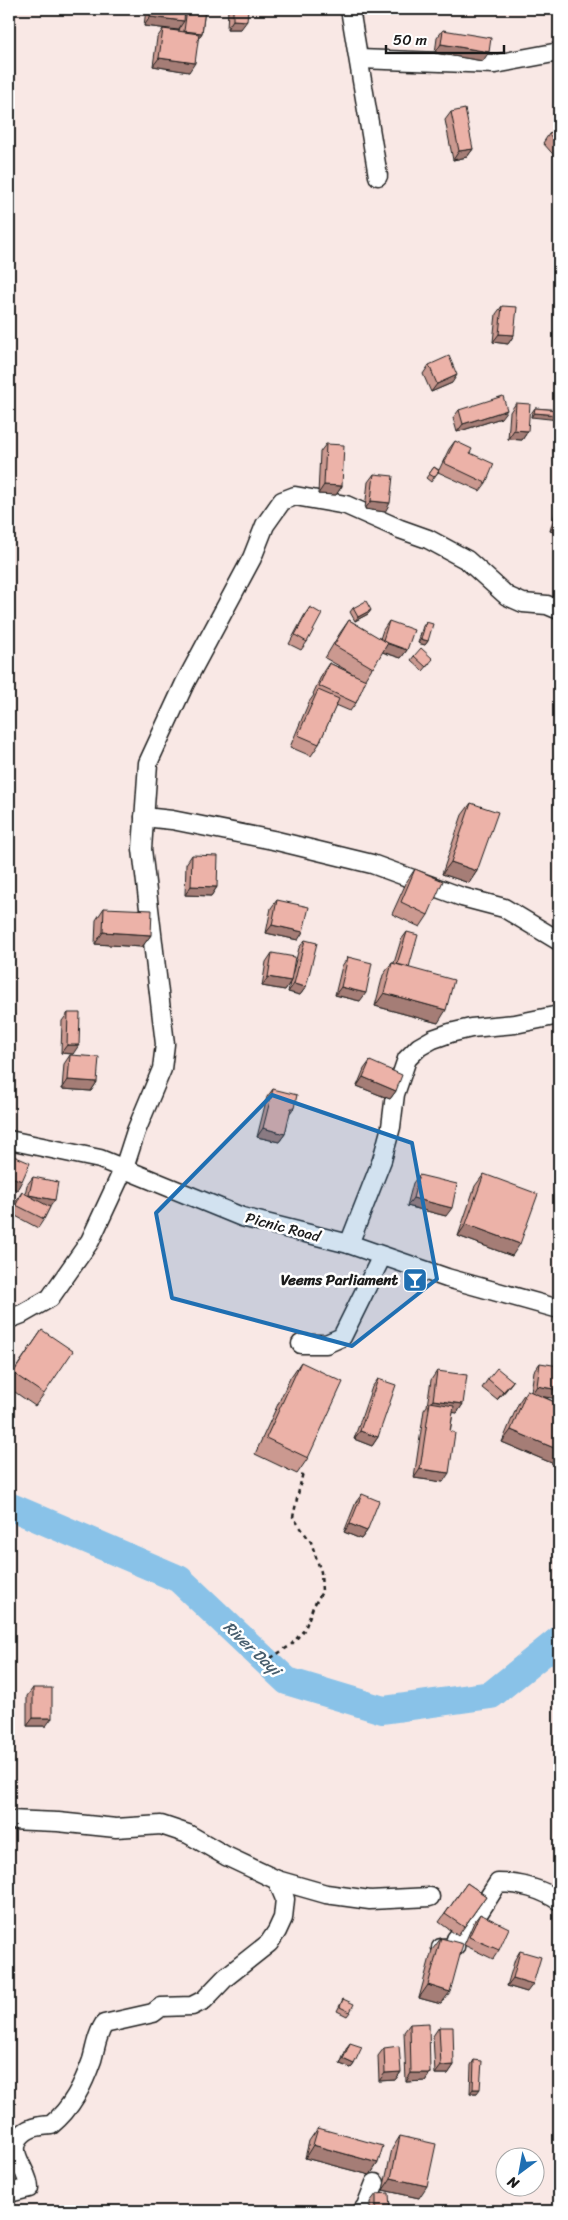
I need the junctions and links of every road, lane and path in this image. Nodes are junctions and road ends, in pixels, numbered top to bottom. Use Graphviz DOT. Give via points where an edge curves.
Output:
graph roads {
  1 [pos="350,9"];
  2 [pos="559,52"];
  3 [pos="359,59"];
  4 [pos="378,176"];
  5 [pos="559,610"];
  6 [pos="144,818"];
  7 [pos="559,941"];
  8 [pos="559,1016"];
  9 [pos="9,1140"];
  10 [pos="124,1168"];
  11 [pos="349,1244"];
  12 [pos="382,1256"];
  13 [pos="559,1308"];
  14 [pos="9,1318"];
  15 [pos="301,1344"];
  16 [pos="303,1472"];
  17 [pos="270,1658"];
  18 [pos="9,1820"];
  19 [pos="277,1880"];
  20 [pos="430,1897"];
  21 [pos="559,1901"];
  22 [pos="441,1948"];
  23 [pos="375,2183"];
  24 [pos="9,2193"];
  25 [pos="362,2211"];
  1 -- 3 [label="street"];
  2 -- 3 [label="street" via="495,64"];
  3 -- 4 [label="street"];
  5 -- 6 [label="street" via="523,603 508,596 467,560 428,539 346,505 295,496 282,501 265,525 252,558 185,683 148,763"];
  6 -- 7 [label="street" via="172,820 273,840 372,864 462,897 504,908"];
  6 -- 10 [label="street" via="142,850 165,1044 162,1068"];
  8 -- 11 [label="street" via="450,1033 433,1039 407,1058 395,1094 382,1160"];
  9 -- 10 [label="street, Picnic Road" via="100,1159"];
  10 -- 11 [label="street, Picnic Road" via="242,1217"];
  10 -- 14 [label="street" via="90,1242 50,1298"];
  11 -- 12 [label="street, Picnic Road"];
  12 -- 13 [label="street, Picnic Road" via="447,1278"];
  12 -- 15 [label="street" via="342,1337 326,1344"];
  16 -- 17 [label="path" via="293,1517 310,1542 321,1572 322,1592 305,1629 291,1645"];
  18 -- 19 [label="street" via="116,1828 160,1824 188,1834"];
  19 -- 20 [label="street" via="326,1894 370,1900"];
  19 -- 24 [label="street" via="284,1899 283,1918 277,1931 269,1943 226,1977 204,2000 192,2006 161,2007 153,2013 104,2024 74,2101 51,2125 36,2126 24,2132 17,2142 16,2151 29,2188"];
  21 -- 22 [label="street" via="533,1888 498,1883 456,1940 455,1947"];
  23 -- 25 [label="street"];
}
